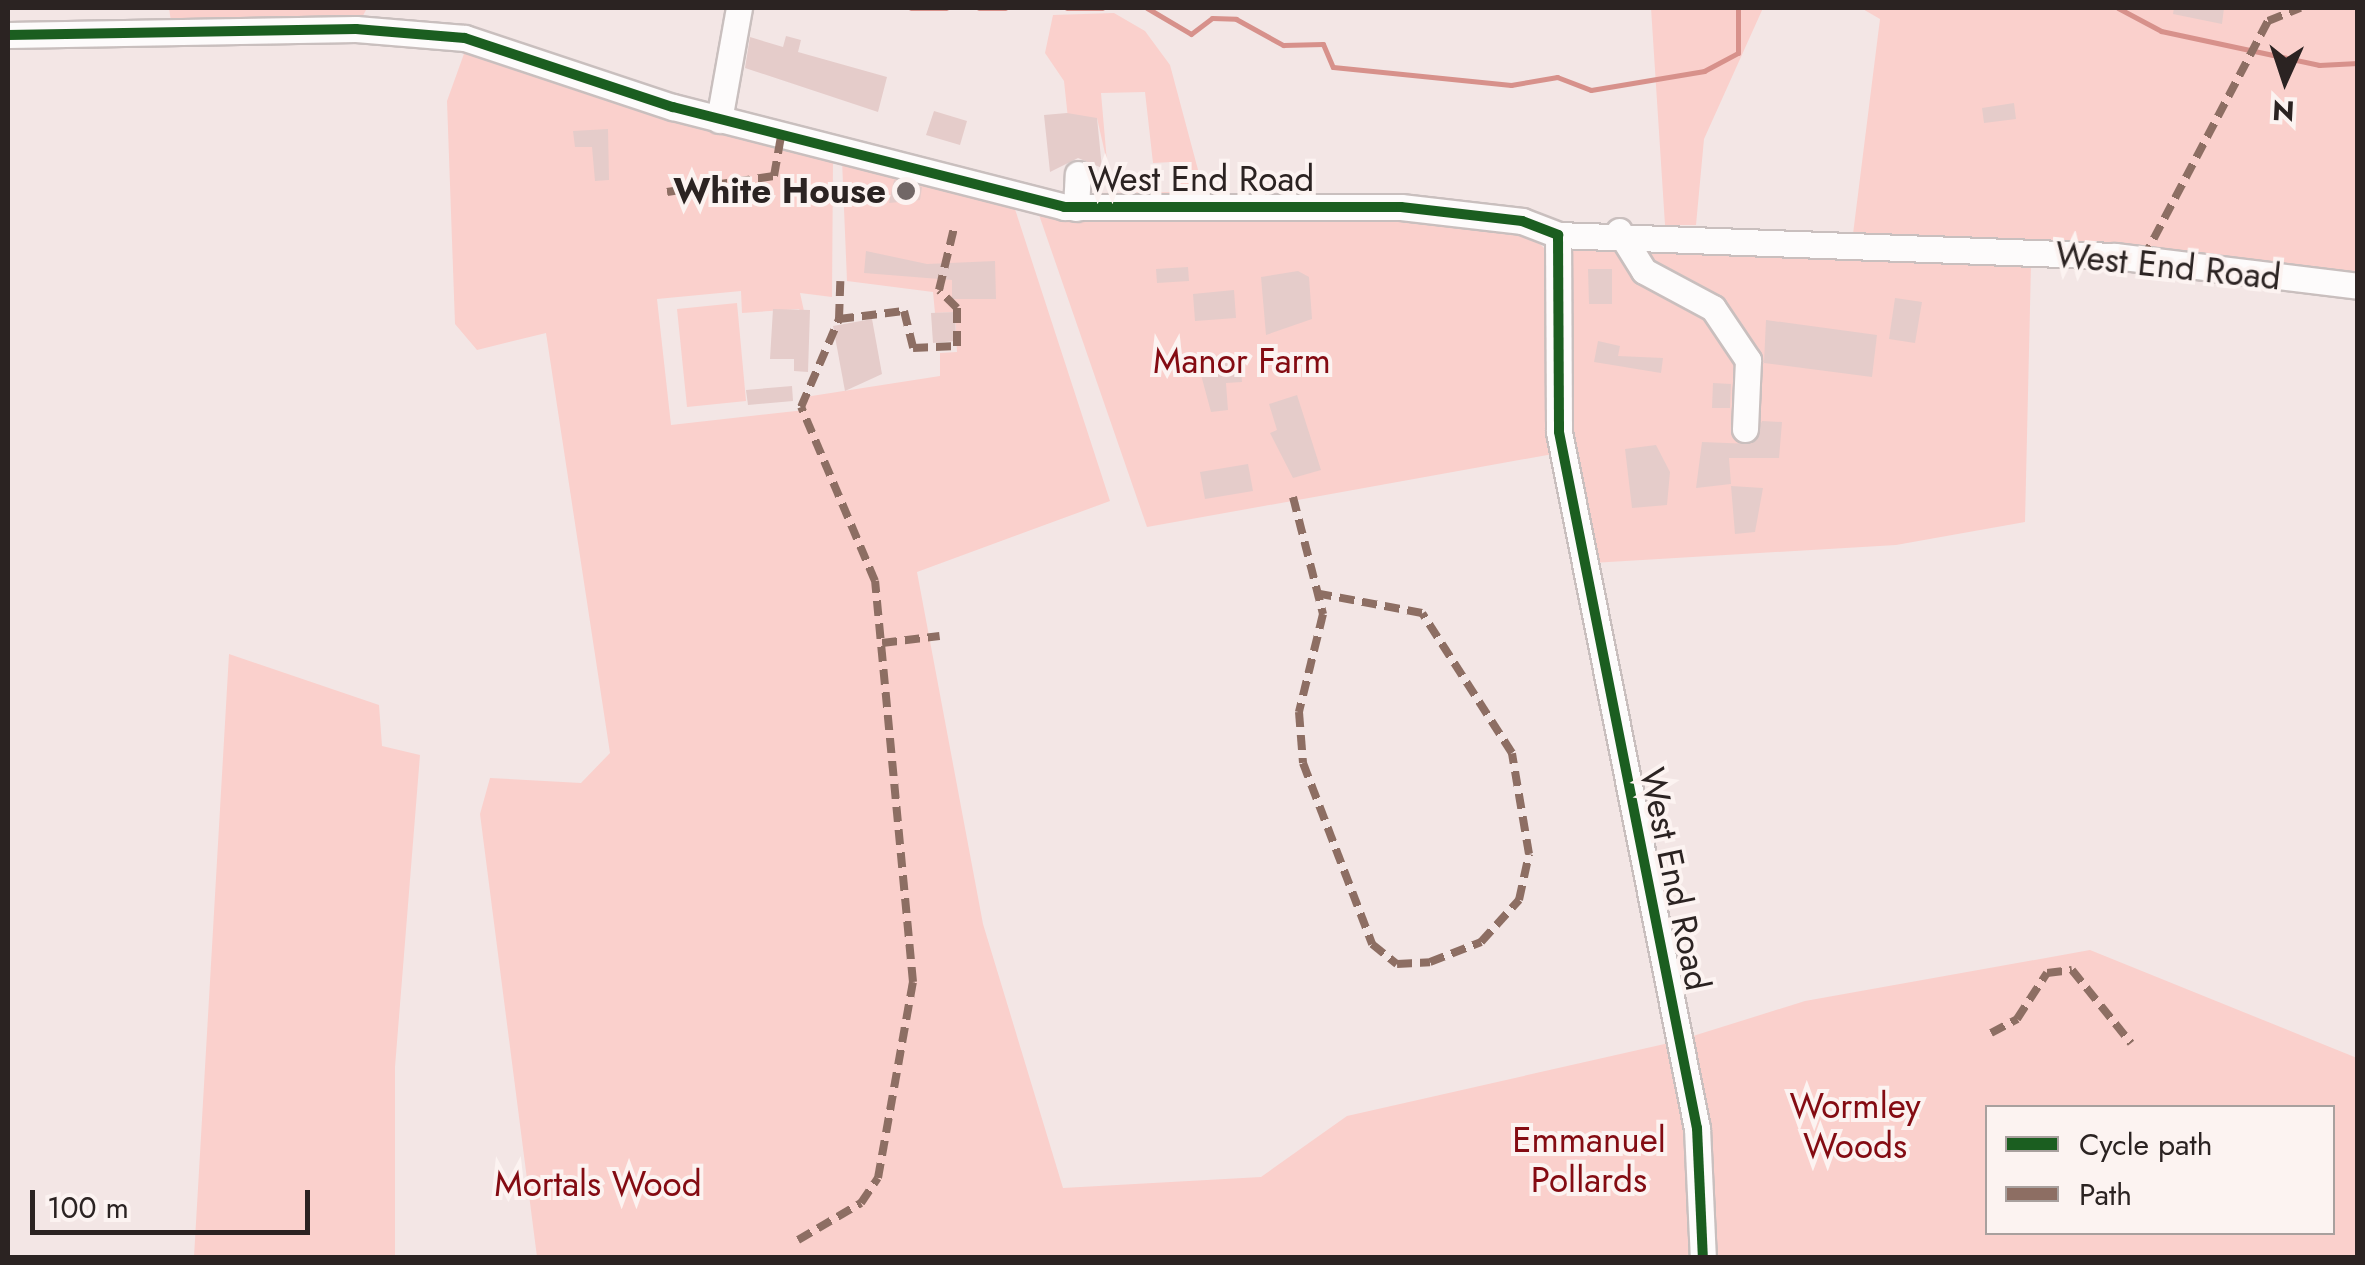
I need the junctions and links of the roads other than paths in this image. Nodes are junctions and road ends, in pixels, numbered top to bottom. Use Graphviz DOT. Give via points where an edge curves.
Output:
graph roads {
  1 [pos="739,8"];
  2 [pos="373,19"];
  3 [pos="8,35"];
  4 [pos="718,120"];
  5 [pos="1078,174"];
  6 [pos="1076,208"];
  7 [pos="1619,231"];
  8 [pos="1558,235"];
  9 [pos="2358,286"];
  10 [pos="1745,429"];
  11 [pos="1703,1258"];
  1 -- 4 [label="street"];
  2 -- 3 [label="street, West End Road"];
  2 -- 4 [label="street, West End Road" via="495,46"];
  4 -- 6 [label="street, West End Road"];
  5 -- 6 [label="street"];
  6 -- 8 [label="street, West End Road" via="1402,206 1522,221"];
  7 -- 8 [label="street, West End Road"];
  7 -- 9 [label="street, West End Road" via="2115,256"];
  7 -- 10 [label="street" via="1644,271 1713,308 1748,360"];
  8 -- 11 [label="street, West End Road" via="1558,432 1696,1128"];
}
